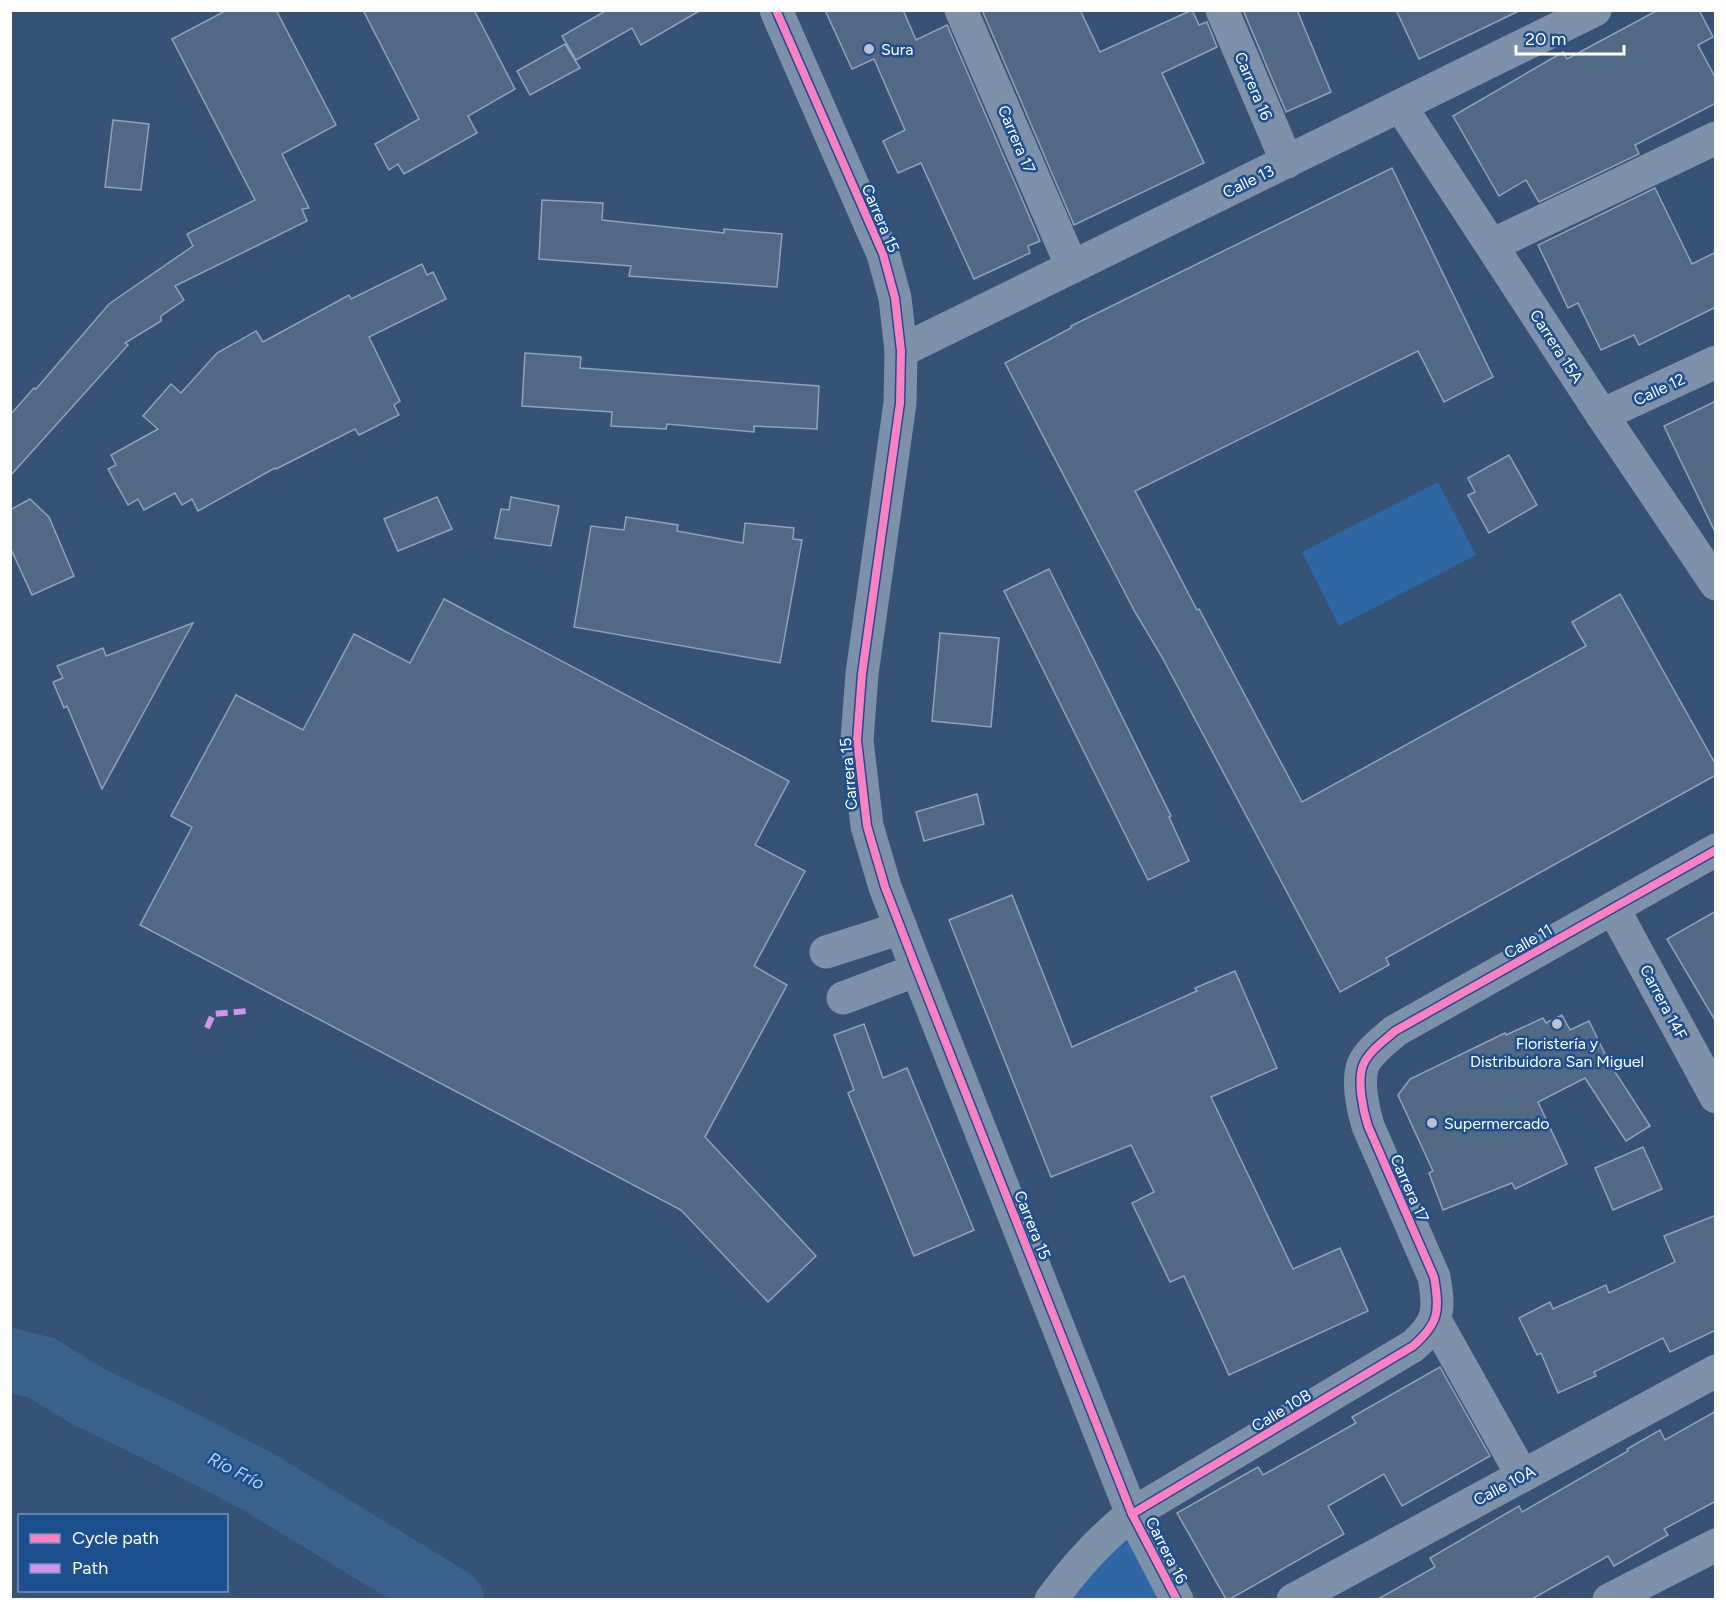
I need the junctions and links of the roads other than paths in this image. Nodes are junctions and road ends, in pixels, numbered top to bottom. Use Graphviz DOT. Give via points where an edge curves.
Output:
graph roads {
  1 [pos="776,10"];
  2 [pos="961,10"];
  3 [pos="1222,10"];
  4 [pos="1595,10"];
  5 [pos="1401,107"];
  6 [pos="1716,138"];
  7 [pos="1287,162"];
  8 [pos="1492,245"];
  9 [pos="1072,267"];
  10 [pos="901,351"];
  11 [pos="1716,363"];
  12 [pos="1602,415"];
  13 [pos="1716,584"];
  14 [pos="1716,850"];
  15 [pos="1613,908"];
  16 [pos="901,928"];
  17 [pos="826,952"];
  18 [pos="917,970"];
  19 [pos="843,998"];
  20 [pos="1363,1066"];
  21 [pos="1716,1097"];
  22 [pos="1435,1320"];
  23 [pos="1716,1371"];
  24 [pos="1522,1475"];
  25 [pos="1132,1514"];
  26 [pos="1716,1545"];
  27 [pos="1051,1599"];
  28 [pos="1177,1599"];
  29 [pos="1293,1599"];
  30 [pos="1609,1599"];
  1 -- 10 [label="street, Carrera 15" via="883,254 895,298"];
  2 -- 9 [label="street, Carrera 17"];
  3 -- 7 [label="street, Carrera 16"];
  4 -- 5 [label="street, Calle 13"];
  5 -- 7 [label="street, Calle 13"];
  5 -- 8 [label="street, Carrera 15A"];
  6 -- 8 [label="street"];
  7 -- 9 [label="street, Calle 13"];
  8 -- 12 [label="street, Carrera 15A"];
  9 -- 10 [label="street, Calle 13"];
  10 -- 16 [label="street, Carrera 15" via="900,403 862,674 857,740 867,826"];
  11 -- 12 [label="street, Calle 12"];
  12 -- 13 [label="street, Carrera 15A"];
  14 -- 15 [label="street, Calle 11"];
  15 -- 20 [label="street, Calle 11" via="1395,1031 1374,1049"];
  15 -- 21 [label="street, Carrera 14F"];
  16 -- 17 [label="street"];
  16 -- 18 [label="street, Carrera 15"];
  18 -- 19 [label="street"];
  18 -- 25 [label="street, Carrera 15"];
  20 -- 22 [label="street, Carrera 17" via="1361,1103 1434,1278 1438,1301"];
  22 -- 24 [label="street"];
  22 -- 25 [label="street, Calle 10B" via="1413,1346"];
  23 -- 24 [label="street, Calle 10A"];
  24 -- 29 [label="street, Calle 10A"];
  25 -- 27 [label="street, Calle 10B" via="1075,1566"];
  25 -- 28 [label="street, Carrera 16"];
  26 -- 30 [label="street"];
}
